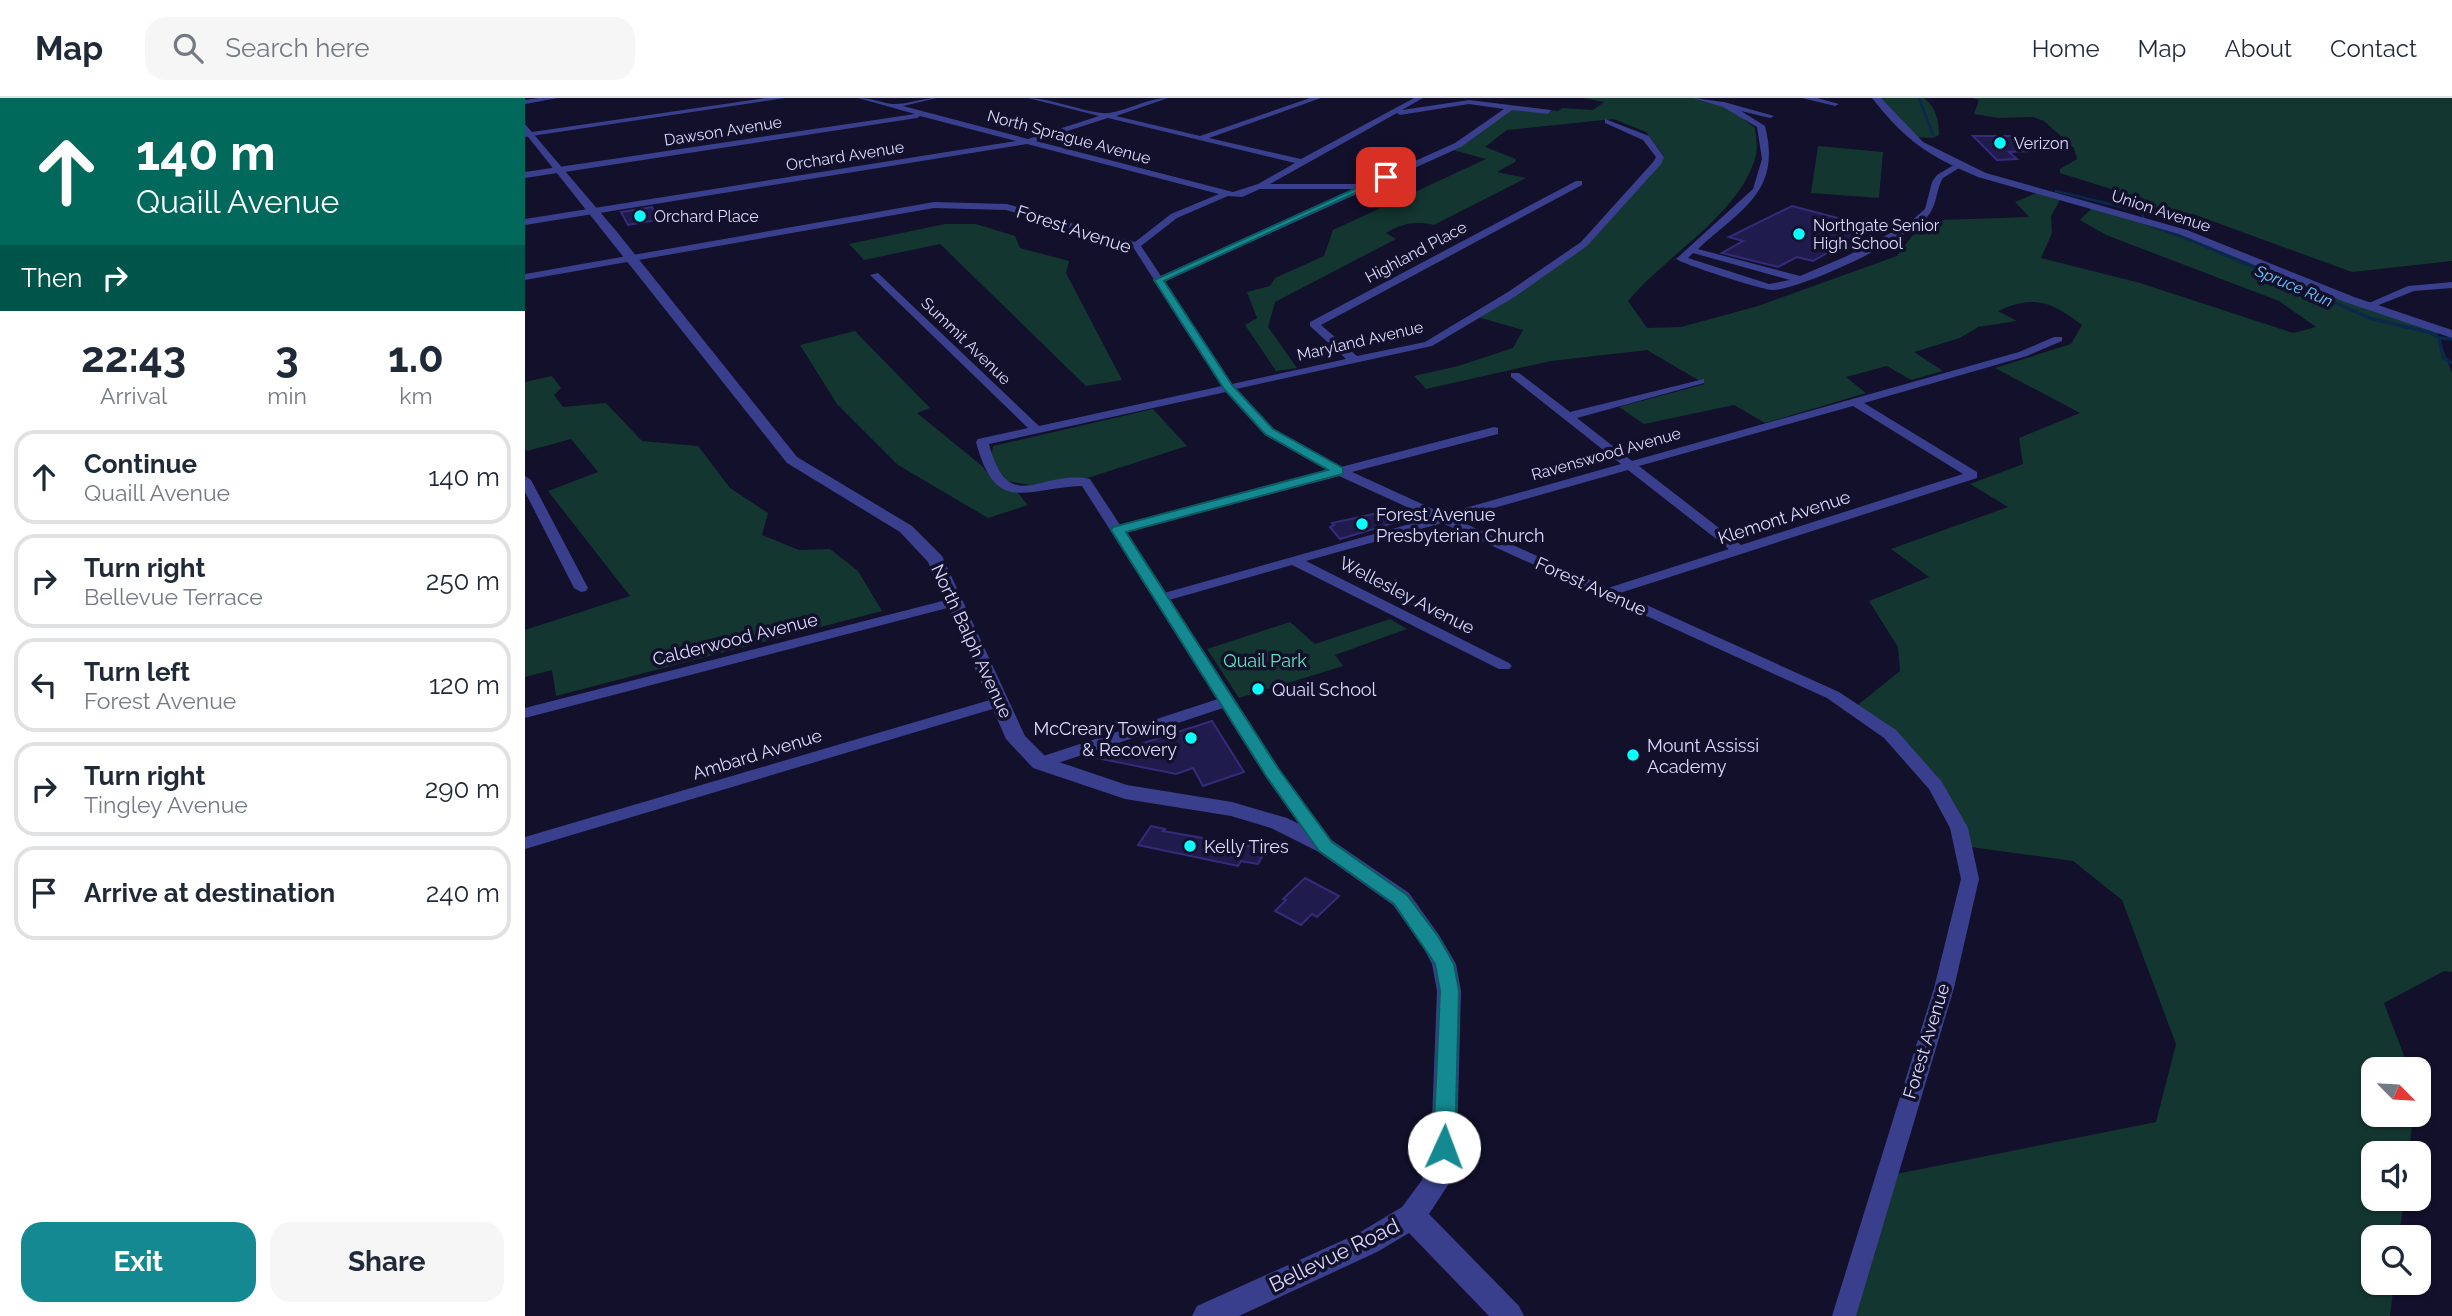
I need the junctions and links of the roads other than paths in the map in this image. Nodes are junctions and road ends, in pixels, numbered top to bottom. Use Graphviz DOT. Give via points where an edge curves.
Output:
graph roads {
  1 [pos="554,98"];
  2 [pos="695,98"];
  3 [pos="781,98"];
  4 [pos="862,98"];
  5 [pos="933,98"];
  6 [pos="1032,98"];
  7 [pos="1139,98"];
  8 [pos="1164,98"];
  9 [pos="1317,98"];
  10 [pos="1419,98"];
  11 [pos="1697,98"];
  12 [pos="1806,98"];
  13 [pos="1876,98"];
  14 [pos="1154,101"];
  15 [pos="525,102"];
  16 [pos="1724,104"];
  17 [pos="1835,104"];
  18 [pos="893,106"];
  19 [pos="1511,107"];
  20 [pos="705,109"];
  21 [pos="1548,112"];
  22 [pos="925,114"];
  23 [pos="1388,115"];
  24 [pos="1108,116"];
  25 [pos="1770,116"];
  26 [pos="1608,121"];
  27 [pos="527,132"];
  28 [pos="1201,138"];
  29 [pos="1029,141"];
  30 [pos="1302,162"];
  31 [pos="1960,165"];
  32 [pos="558,170"];
  33 [pos="525,174"];
  34 [pos="1579,183"];
  35 [pos="1259,186"];
  36 [pos="1365,187"];
  37 [pos="1228,193"];
  38 [pos="592,211"];
  39 [pos="525,222"];
  40 [pos="1136,245"];
  41 [pos="631,259"];
  42 [pos="875,275"];
  43 [pos="525,278"];
  44 [pos="1159,280"];
  45 [pos="2452,285"];
  46 [pos="2367,306"];
  47 [pos="2452,334"];
  48 [pos="2058,339"];
  49 [pos="1353,359"];
  50 [pos="1515,374"];
  51 [pos="1700,381"];
  52 [pos="1228,387"];
  53 [pos="1853,401"];
  54 [pos="1570,416"];
  55 [pos="1036,430"];
  56 [pos="1493,431"];
  57 [pos="1632,465"];
  58 [pos="1339,471"];
  59 [pos="525,480"];
  60 [pos="1442,518"];
  61 [pos="1118,530"];
  62 [pos="1738,550"];
  63 [pos="1293,559"];
  64 [pos="581,588"];
  65 [pos="1606,593"];
  66 [pos="1161,598"];
  67 [pos="954,602"];
  68 [pos="1504,666"];
  69 [pos="1000,702"];
  70 [pos="1226,702"];
  71 [pos="525,713"];
  72 [pos="1040,763"];
  73 [pos="525,843"];
  74 [pos="1325,846"];
  75 [pos="1412,1216"];
  76 [pos="1207,1316"];
  77 [pos="1509,1316"];
  78 [pos="1844,1316"];
  1 -- 15 [label="street"];
  2 -- 20 [label="street"];
  3 -- 20 [label="street"];
  4 -- 18 [label="street, North Sprague Avenue"];
  5 -- 18 [label="street"];
  6 -- 24 [label="street"];
  7 -- 14 [label="street"];
  8 -- 14 [label="street, Orchard Avenue"];
  9 -- 28 [label="street"];
  10 -- 23 [label="street"];
  11 -- 16 [label="street"];
  12 -- 17 [label="street"];
  13 -- 31 [label="street, Union Avenue" via="1910,137"];
  14 -- 24 [label="street, Orchard Avenue"];
  16 -- 25 [label="street"];
  16 -- 31 [label="street" via="1761,126 1768,160 1756,190 1681,259 1773,287 1908,230 1931,204 1936,178"];
  18 -- 22 [label="street, North Sprague Avenue"];
  19 -- 21 [label="street"];
  19 -- 23 [label="street" via="1469,102"];
  19 -- 36 [label="street" via="1458,145"];
  20 -- 27 [label="street"];
  22 -- 29 [label="street, North Sprague Avenue"];
  22 -- 32 [label="street, Dawson Avenue"];
  23 -- 30 [label="street"];
  24 -- 28 [label="street"];
  24 -- 29 [label="street, Orchard Avenue"];
  26 -- 49 [label="street, Maryland Avenue" via="1646,138 1660,157 1584,244 1428,344"];
  27 -- 32 [label="street, North Balph Avenue"];
  28 -- 30 [label="street"];
  29 -- 37 [label="street, North Sprague Avenue"];
  29 -- 38 [label="street, Orchard Avenue"];
  30 -- 35 [label="street"];
  31 -- 46 [label="street, Union Avenue" via="2034,191 2180,231"];
  32 -- 33 [label="street, Dawson Avenue"];
  32 -- 38 [label="street, North Balph Avenue"];
  34 -- 49 [label="street, Highland Place" via="1314,324"];
  35 -- 36 [label="street"];
  35 -- 37 [label="street" via="1242,194"];
  36 -- 44 [label="street"];
  37 -- 40 [label="street" via="1174,216"];
  38 -- 39 [label="street, Orchard Avenue"];
  38 -- 41 [label="street, North Balph Avenue"];
  40 -- 41 [label="street, Forest Avenue" via="1007,207 941,204"];
  40 -- 44 [label="street, Forest Avenue"];
  41 -- 43 [label="street, Forest Avenue"];
  41 -- 67 [label="street, North Balph Avenue" via="792,460 906,529 936,559"];
  42 -- 55 [label="street, Summit Avenue"];
  44 -- 52 [label="street, Forest Avenue"];
  45 -- 46 [label="street" via="2412,288"];
  46 -- 47 [label="street, Union Avenue"];
  48 -- 53 [label="street, Ravenswood Avenue" via="2023,354"];
  49 -- 52 [label="street, Maryland Avenue"];
  50 -- 54 [label="street"];
  51 -- 54 [label="street"];
  52 -- 55 [label="street, Maryland Avenue"];
  52 -- 58 [label="street, Forest Avenue" via="1269,432"];
  53 -- 57 [label="street, Ravenswood Avenue"];
  53 -- 62 [label="street, Klemont Avenue" via="1973,475"];
  54 -- 57 [label="street"];
  55 -- 61 [label="street, Maryland Avenue" via="982,442 985,460 999,480 1012,489 1037,490 1086,482"];
  56 -- 58 [label="street"];
  57 -- 60 [label="street, Ravenswood Avenue"];
  57 -- 62 [label="street"];
  58 -- 60 [label="street, Forest Avenue"];
  58 -- 61 [label="street"];
  59 -- 64 [label="street"];
  60 -- 63 [label="street, Ravenswood Avenue"];
  60 -- 65 [label="street, Forest Avenue"];
  61 -- 66 [label="street"];
  62 -- 65 [label="street, Klemont Avenue"];
  63 -- 66 [label="street, Ravenswood Avenue"];
  63 -- 68 [label="street, Wellesley Avenue"];
  65 -- 78 [label="street, Forest Avenue" via="1789,673 1864,715 1909,752 1936,786 1959,828 1970,879 1944,988"];
  66 -- 70 [label="street"];
  67 -- 69 [label="street, North Balph Avenue"];
  67 -- 71 [label="street, Calderwood Avenue"];
  69 -- 72 [label="street, North Balph Avenue" via="1016,738"];
  69 -- 73 [label="street, Ambard Avenue"];
  70 -- 72 [label="street"];
  70 -- 74 [label="street"];
  72 -- 74 [label="street, North Balph Avenue" via="1125,792 1232,809 1279,823"];
  74 -- 75 [label="street, Bellevue Road" via="1401,900 1444,964 1450,991 1444,1147 1434,1185"];
  75 -- 76 [label="street, Bellevue Road" via="1367,1243"];
  75 -- 77 [label="street"];
}
